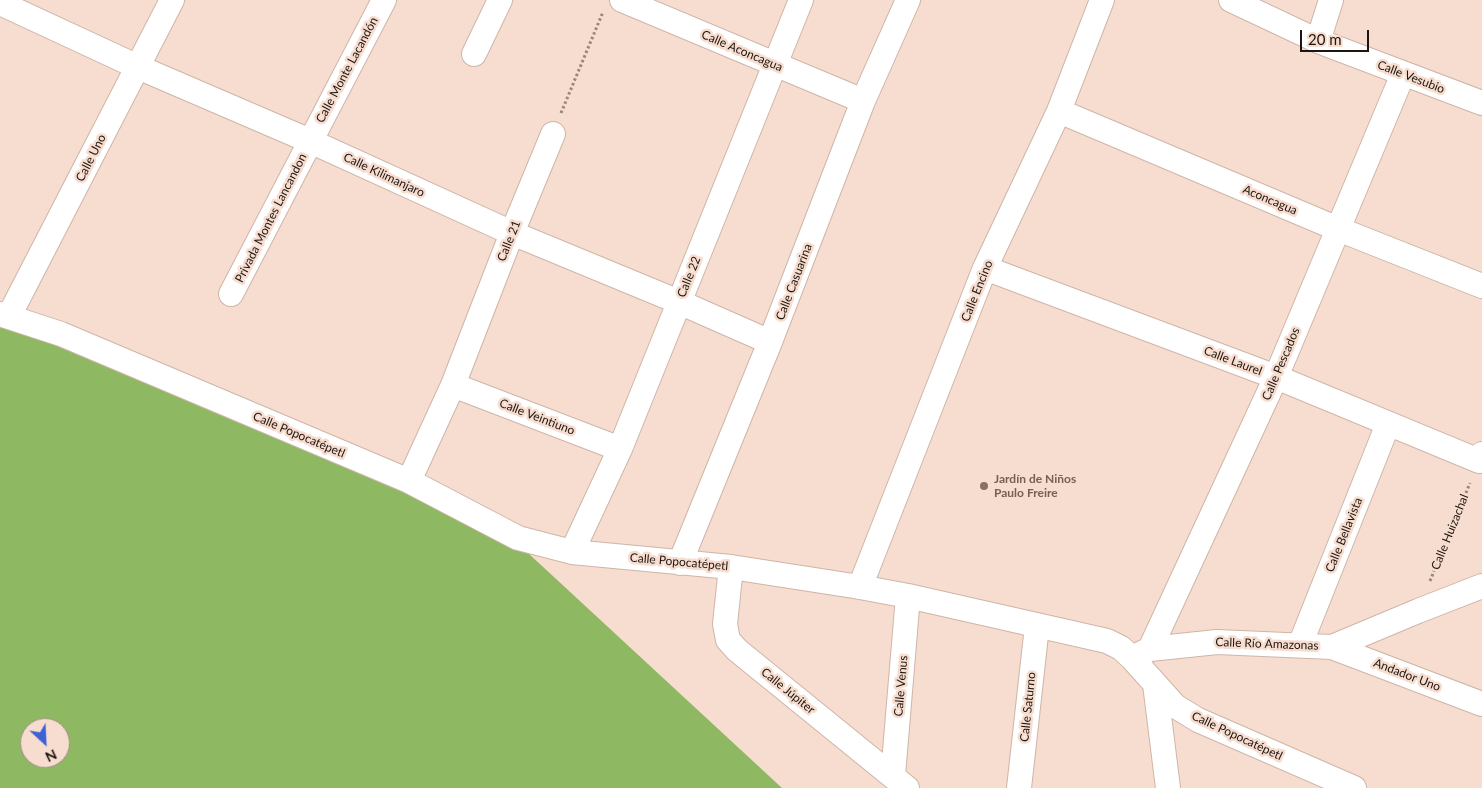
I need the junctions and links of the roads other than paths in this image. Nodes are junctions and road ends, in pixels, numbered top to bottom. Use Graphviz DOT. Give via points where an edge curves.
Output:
graph roads {
  1 [pos="172,0"];
  2 [pos="384,0"];
  3 [pos="500,0"];
  4 [pos="801,0"];
  5 [pos="908,0"];
  6 [pos="1102,0"];
  7 [pos="1231,0"];
  8 [pos="1331,0"];
  9 [pos="0,3"];
  10 [pos="613,4"];
  11 [pos="1318,41"];
  12 [pos="474,54"];
  13 [pos="775,64"];
  14 [pos="138,67"];
  15 [pos="1403,74"];
  16 [pos="863,101"];
  17 [pos="1482,104"];
  18 [pos="1059,111"];
  19 [pos="553,134"];
  20 [pos="310,141"];
  21 [pos="1338,229"];
  22 [pos="512,233"];
  23 [pos="985,268"];
  24 [pos="1482,286"];
  25 [pos="231,294"];
  26 [pos="679,302"];
  27 [pos="4,315"];
  28 [pos="770,342"];
  29 [pos="1276,378"];
  30 [pos="453,385"];
  31 [pos="1388,424"];
  32 [pos="620,449"];
  33 [pos="1480,457"];
  34 [pos="409,481"];
  35 [pos="572,552"];
  36 [pos="680,563"];
  37 [pos="731,567"];
  38 [pos="860,586"];
  39 [pos="1482,586"];
  40 [pos="908,596"];
  41 [pos="1037,626"];
  42 [pos="1300,645"];
  43 [pos="1332,647"];
  44 [pos="1141,654"];
  45 [pos="1155,684"];
  46 [pos="1482,704"];
  47 [pos="900,782"];
  48 [pos="1345,786"];
  49 [pos="1019,788"];
  50 [pos="1168,788"];
  1 -- 14 [label="street, Calle Uno"];
  2 -- 20 [label="street, Calle Monte Lacandón"];
  3 -- 12 [label="street"];
  4 -- 13 [label="street, Calle 22"];
  5 -- 16 [label="street, Calle Casuarina"];
  6 -- 18 [label="street, Calle Encino"];
  7 -- 11 [label="street, Calle Vesubio"];
  8 -- 11 [label="street"];
  9 -- 14 [label="street, Calle Kilimanjaro"];
  10 -- 13 [label="street, Calle Aconcagua"];
  11 -- 15 [label="street, Calle Vesubio"];
  13 -- 16 [label="street, Calle Aconcagua"];
  13 -- 26 [label="street, Calle 22"];
  14 -- 20 [label="street, Calle Kilimanjaro"];
  14 -- 27 [label="street, Calle Uno"];
  15 -- 17 [label="street, Calle Vesubio"];
  15 -- 21 [label="street, Calle Pescados"];
  16 -- 28 [label="street, Calle Casuarina"];
  18 -- 21 [label="street, Aconcagua"];
  18 -- 23 [label="street, Calle Encino"];
  19 -- 22 [label="street, Calle 21"];
  20 -- 22 [label="street, Calle Kilimanjaro"];
  20 -- 25 [label="street, Privada Montes Lancandon"];
  21 -- 24 [label="street, Aconcagua"];
  21 -- 29 [label="street, Calle Pescados"];
  22 -- 26 [label="street, Calle Kilimanjaro"];
  22 -- 30 [label="street, Calle 21"];
  23 -- 29 [label="street, Calle Laurel"];
  23 -- 38 [label="street, Calle Encino"];
  26 -- 28 [label="street, Calle Kilimanjaro"];
  26 -- 32 [label="street, Calle 22"];
  27 -- 34 [label="street, Calle Popocatépetl" via="61,334"];
  28 -- 36 [label="street, Calle Casuarina"];
  29 -- 31 [label="street, Calle Laurel"];
  29 -- 44 [label="street, Calle Pescados"];
  30 -- 32 [label="street, Calle Veintiuno"];
  30 -- 34 [label="street, Calle 21"];
  31 -- 33 [label="street, Calle Laurel"];
  31 -- 42 [label="street, Calle Bellavista"];
  32 -- 35 [label="street, Calle 22"];
  34 -- 35 [label="street, Calle Popocatépetl" via="518,538"];
  35 -- 36 [label="street, Calle Popocatépetl"];
  36 -- 37 [label="street, Calle Popocatépetl"];
  37 -- 38 [label="street, Calle Popocatépetl"];
  37 -- 47 [label="street, Calle Júpiter" via="725,624 728,640"];
  38 -- 40 [label="street, Calle Popocatépetl"];
  39 -- 43 [label="street, Calle Río Amazonas"];
  40 -- 41 [label="street, Calle Popocatépetl"];
  40 -- 47 [label="street, Calle Venus"];
  41 -- 44 [label="street, Calle Popocatépetl" via="1107,642"];
  41 -- 49 [label="street, Calle Saturno"];
  42 -- 43 [label="street, Calle Río Amazonas"];
  42 -- 44 [label="street, Calle Río Amazonas" via="1217,642"];
  43 -- 46 [label="street, Andador Uno"];
  44 -- 45 [label="street, Calle Popocatépetl"];
  45 -- 48 [label="street, Calle Popocatépetl" via="1175,706 1198,720"];
  45 -- 50 [label="street"];
}
